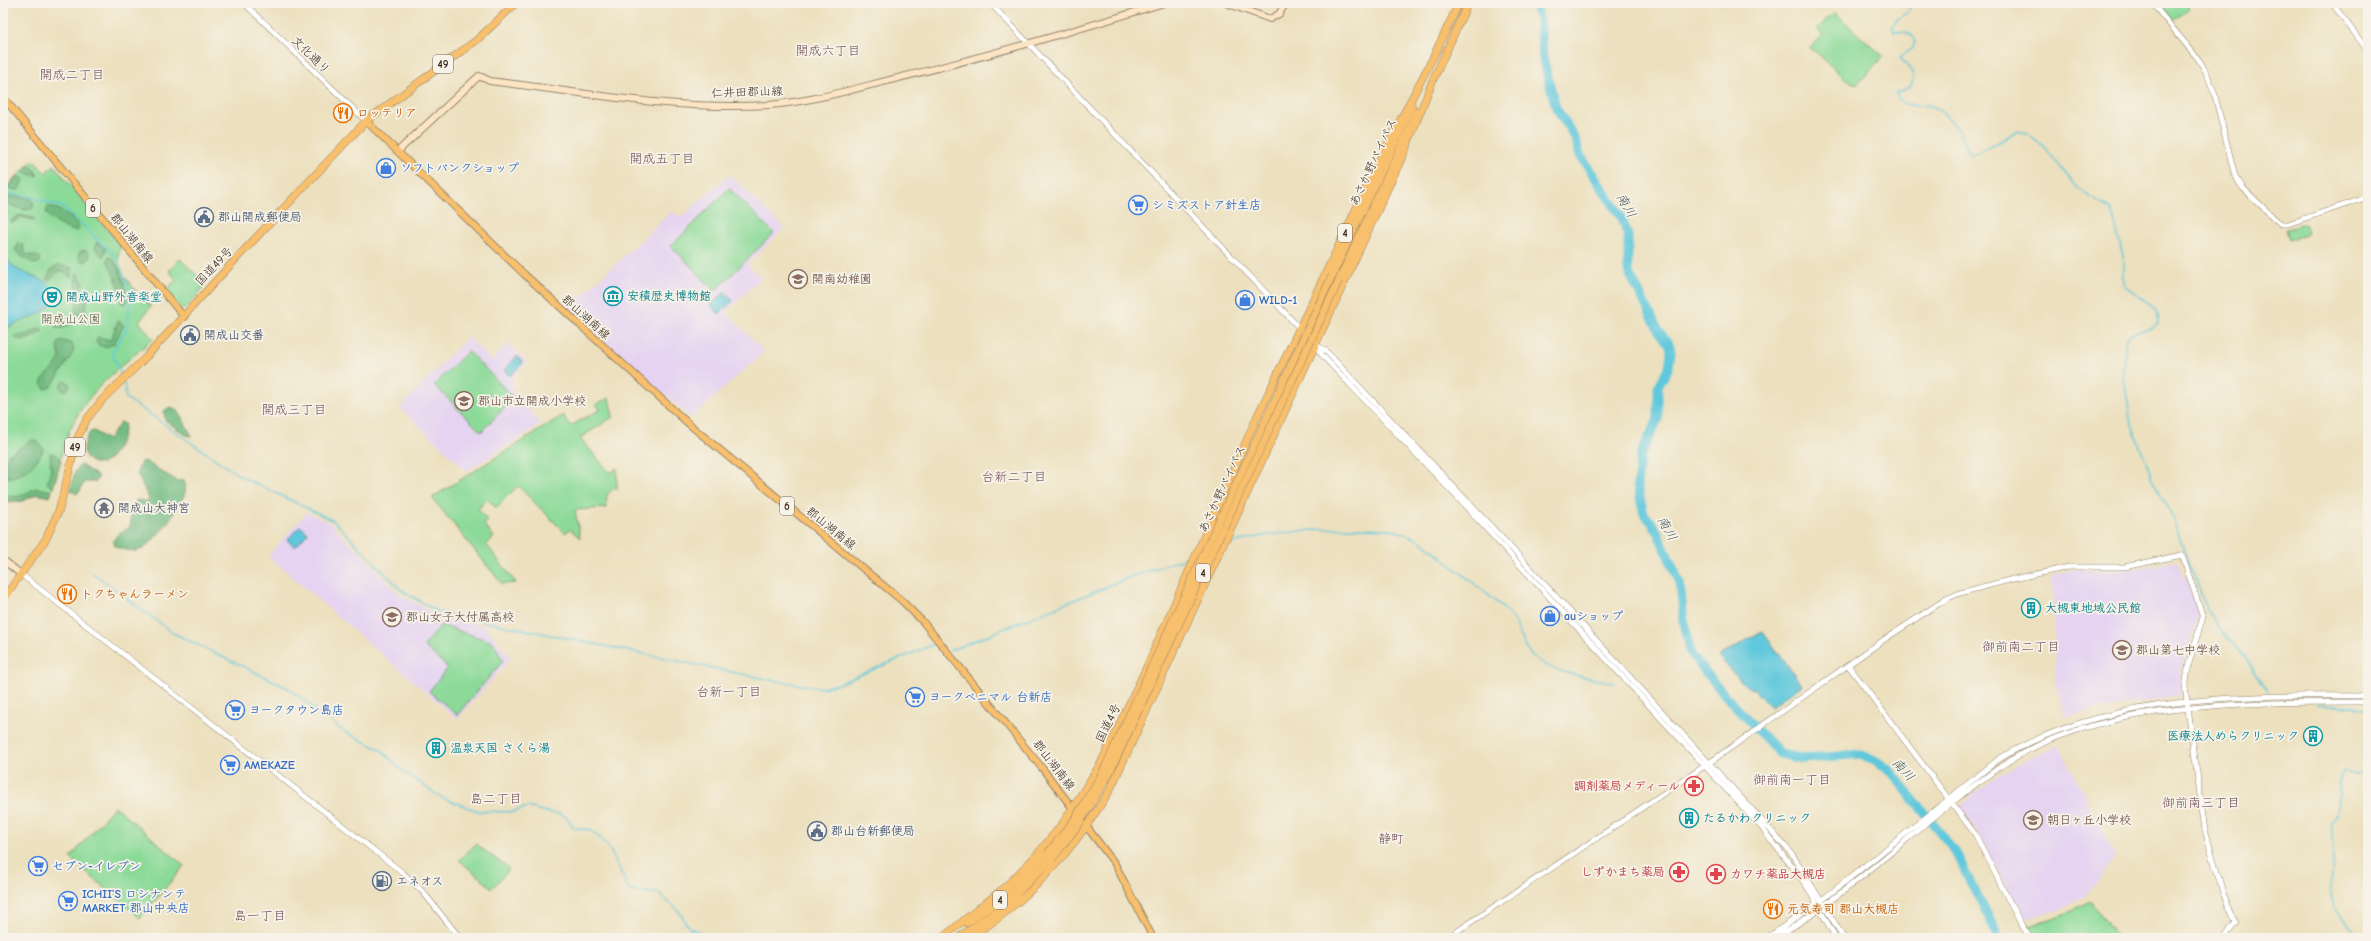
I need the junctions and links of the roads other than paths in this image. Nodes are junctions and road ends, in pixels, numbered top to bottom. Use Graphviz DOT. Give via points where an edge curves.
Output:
graph roads {
  1 [pos="244,3"];
  2 [pos="516,3"];
  3 [pos="990,3"];
  4 [pos="1164,3"];
  5 [pos="1226,3"];
  6 [pos="1286,3"];
  7 [pos="1459,3"];
  8 [pos="1468,3"];
  9 [pos="2152,3"];
  10 [pos="2332,3"];
  11 [pos="1029,44"];
  12 [pos="1438,48"];
  13 [pos="2368,51"];
  14 [pos="1436,72"];
  15 [pos="3,97"];
  16 [pos="366,121"];
  17 [pos="398,151"];
  18 [pos="2368,197"];
  19 [pos="1336,278"];
  20 [pos="184,317"];
  21 [pos="1300,329"];
  22 [pos="1315,345"];
  23 [pos="3,560"];
  24 [pos="22,575"];
  25 [pos="3,599"];
  26 [pos="1848,665"];
  27 [pos="2368,696"];
  28 [pos="2368,702"];
  29 [pos="2187,703"];
  30 [pos="2188,709"];
  31 [pos="1706,764"];
  32 [pos="1948,798"];
  33 [pos="1953,803"];
  34 [pos="1073,808"];
  35 [pos="1087,827"];
  36 [pos="1050,856"];
  37 [pos="1823,903"];
  38 [pos="1818,906"];
  39 [pos="460,938"];
  40 [pos="943,938"];
  41 [pos="958,938"];
  42 [pos="969,938"];
  43 [pos="1153,938"];
  44 [pos="1447,938"];
  45 [pos="1767,938"];
  46 [pos="1776,938"];
  47 [pos="1836,938"];
  48 [pos="1844,938"];
  49 [pos="2030,938"];
  50 [pos="2223,938"];
  1 -- 16 [label="street, 文化通り"];
  2 -- 16 [label="highway, 国道49号 / 49" via="476,40"];
  3 -- 11 [label="street"];
  4 -- 11 [label="main road, 仁井田郡山線"];
  5 -- 6 [label="main road" via="1270,19 1277,16"];
  7 -- 12 [label="highway, あさか野バイパス / 4"];
  8 -- 14 [label="highway, あさか野バイパス / 4"];
  9 -- 18 [label="street" via="2206,72 2214,92 2235,176 2276,220 2288,224"];
  10 -- 13 [label="street"];
  11 -- 17 [label="main road, 仁井田郡山線" via="873,84 770,105 646,101 490,82 479,76"];
  11 -- 21 [label="street"];
  12 -- 19 [label="highway, あさか野バイパス / 4"];
  12 -- 21 [label="highway, 4" via="1380,157"];
  14 -- 19 [label="highway, あさか野バイパス / 4"];
  14 -- 22 [label="highway, 4" via="1404,153"];
  15 -- 20 [label="main road, 郡山湖南線 / 6"];
  16 -- 17 [label="main road, 郡山湖南線 / 6"];
  16 -- 20 [label="highway, 国道49号 / 49"];
  17 -- 34 [label="main road, 郡山湖南線 / 6" via="524,274 690,425 901,600 956,661"];
  19 -- 36 [label="highway, あさか野バイパス / 4, bridge" via="1108,776 1079,824"];
  20 -- 24 [label="highway, 国道49号 / 49" via="87,419 78,437 54,522 44,543"];
  21 -- 22 [label="street"];
  21 -- 34 [label="highway, 国道4号 / 4" via="1256,419 1113,740"];
  22 -- 31 [label="street" via="1325,350 1395,422"];
  22 -- 35 [label="highway, 4" via="1113,783"];
  23 -- 24 [label="main road"];
  24 -- 25 [label="highway, 国道49号 / 49"];
  24 -- 39 [label="street" via="403,873 433,903"];
  26 -- 29 [label="street" via="1924,612 1960,593 2069,567 2124,567 2182,556 2203,617 2186,675"];
  26 -- 31 [label="street"];
  26 -- 32 [label="street"];
  27 -- 29 [label="street" via="2265,696"];
  28 -- 30 [label="street" via="2266,703"];
  29 -- 30 [label="street"];
  29 -- 32 [label="street" via="2127,711 2081,721 2055,730 1999,759"];
  30 -- 33 [label="street" via="2129,717 2083,727 2057,736 2003,764"];
  30 -- 50 [label="street" via="2205,830 2223,893 2236,923"];
  31 -- 37 [label="street" via="1792,854"];
  31 -- 38 [label="street" via="1762,828 1806,885"];
  31 -- 44 [label="street"];
  32 -- 33 [label="street"];
  32 -- 37 [label="street"];
  33 -- 37 [label="street"];
  33 -- 49 [label="street" via="1975,834"];
  34 -- 35 [label="main road, 郡山湖南線 / 6"];
  34 -- 40 [label="highway, 国道4号" via="1045,846 1017,877"];
  35 -- 42 [label="highway" via="1035,888"];
  35 -- 43 [label="main road, 郡山湖南線 / 6" via="1115,864"];
  36 -- 40 [label="highway, あさか野バイパス / 4" via="1000,900"];
  36 -- 41 [label="highway, あさか野バイパス / 4" via="1005,905"];
  37 -- 38 [label="street"];
  37 -- 48 [label="street"];
  38 -- 45 [label="street"];
  38 -- 46 [label="street"];
  38 -- 47 [label="street"];
}
